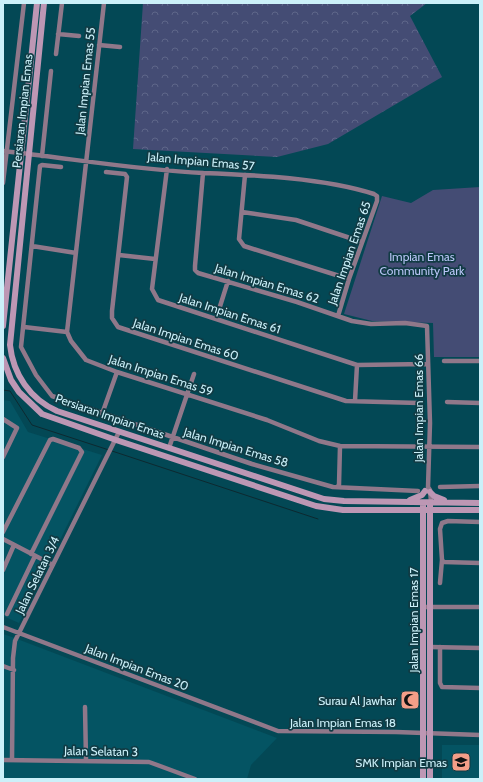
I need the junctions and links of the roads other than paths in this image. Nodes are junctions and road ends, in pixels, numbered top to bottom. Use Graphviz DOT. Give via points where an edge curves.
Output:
graph roads {
  1 [pos="24,3"];
  2 [pos="37,3"];
  3 [pos="44,3"];
  4 [pos="62,3"];
  5 [pos="104,3"];
  6 [pos="58,34"];
  7 [pos="79,36"];
  8 [pos="99,45"];
  9 [pos="120,47"];
  10 [pos="56,54"];
  11 [pos="51,71"];
  12 [pos="5,151"];
  13 [pos="21,153"];
  14 [pos="28,154"];
  15 [pos="42,156"];
  16 [pos="87,161"];
  17 [pos="61,167"];
  18 [pos="166,169"];
  19 [pos="106,172"];
  20 [pos="203,172"];
  21 [pos="245,175"];
  22 [pos="3,183"];
  23 [pos="377,196"];
  24 [pos="242,212"];
  25 [pos="362,242"];
  26 [pos="32,246"];
  27 [pos="76,253"];
  28 [pos="119,255"];
  29 [pos="154,259"];
  30 [pos="349,279"];
  31 [pos="228,281"];
  32 [pos="338,316"];
  33 [pos="216,319"];
  34 [pos="3,326"];
  35 [pos="24,327"];
  36 [pos="428,329"];
  37 [pos="67,332"];
  38 [pos="3,360"];
  39 [pos="444,361"];
  40 [pos="480,361"];
  41 [pos="427,364"];
  42 [pos="356,365"];
  43 [pos="117,372"];
  44 [pos="194,374"];
  45 [pos="187,393"];
  46 [pos="355,401"];
  47 [pos="448,402"];
  48 [pos="419,403"];
  49 [pos="480,403"];
  50 [pos="102,414"];
  51 [pos="3,419"];
  52 [pos="119,432"];
  53 [pos="172,438"];
  54 [pos="116,440"];
  55 [pos="340,446"];
  56 [pos="429,446"];
  57 [pos="480,447"];
  58 [pos="169,448"];
  59 [pos="3,457"];
  60 [pos="480,486"];
  61 [pos="337,487"];
  62 [pos="440,487"];
  63 [pos="428,490"];
  64 [pos="418,491"];
  65 [pos="406,501"];
  66 [pos="423,502"];
  67 [pos="431,502"];
  68 [pos="449,502"];
  69 [pos="480,503"];
  70 [pos="423,509"];
  71 [pos="430,509"];
  72 [pos="409,510"];
  73 [pos="450,510"];
  74 [pos="480,510"];
  75 [pos="424,521"];
  76 [pos="480,522"];
  77 [pos="430,523"];
  78 [pos="3,532"];
  79 [pos="3,539"];
  80 [pos="14,545"];
  81 [pos="33,555"];
  82 [pos="443,561"];
  83 [pos="480,563"];
  84 [pos="53,565"];
  85 [pos="3,570"];
  86 [pos="440,583"];
  87 [pos="428,607"];
  88 [pos="480,607"];
  89 [pos="7,614"];
  90 [pos="3,627"];
  91 [pos="19,633"];
  92 [pos="430,647"];
  93 [pos="440,647"];
  94 [pos="480,648"];
  95 [pos="3,666"];
  96 [pos="14,670"];
  97 [pos="480,688"];
  98 [pos="85,707"];
  99 [pos="263,726"];
  100 [pos="426,732"];
  101 [pos="480,735"];
  102 [pos="3,760"];
  103 [pos="12,760"];
  104 [pos="86,760"];
  105 [pos="195,779"];
  106 [pos="423,779"];
  107 [pos="430,779"];
  1 -- 12 [label="street"];
  2 -- 13 [label="main road, Persiaran Impian Emas"];
  3 -- 14 [label="main road, Persiaran Impian Emas"];
  4 -- 6 [label="street"];
  5 -- 8 [label="street, Jalan Impian Emas 55"];
  6 -- 7 [label="street"];
  6 -- 10 [label="street"];
  8 -- 9 [label="street"];
  8 -- 16 [label="street, Jalan Impian Emas 55"];
  11 -- 15 [label="street"];
  12 -- 13 [label="street, Jalan Impian Emas 57"];
  12 -- 22 [label="street"];
  13 -- 14 [label="street, Jalan Impian Emas 57"];
  13 -- 34 [label="main road, Persiaran Impian Emas"];
  14 -- 15 [label="street, Jalan Impian Emas 57"];
  14 -- 52 [label="main road, Persiaran Impian Emas" via="10,344 14,366 28,390 43,404"];
  15 -- 16 [label="street, Jalan Impian Emas 57"];
  16 -- 18 [label="street, Jalan Impian Emas 57"];
  16 -- 27 [label="street"];
  17 -- 26 [label="street, Jalan Impian Emas 58" via="42,164 40,166"];
  18 -- 20 [label="street, Jalan Impian Emas 57"];
  18 -- 29 [label="street, Jalan Impian Emas 61"];
  19 -- 28 [label="street, Jalan Impian Emas 60" via="127,176"];
  20 -- 21 [label="street, Jalan Impian Emas 57"];
  20 -- 31 [label="street, Jalan Impian Emas 62" via="195,270"];
  21 -- 23 [label="street, Jalan Impian Emas 57" via="357,188"];
  21 -- 24 [label="street"];
  23 -- 25 [label="street, Jalan Impian Emas 65"];
  24 -- 25 [label="street" via="296,220"];
  24 -- 30 [label="street" via="239,239 244,246"];
  25 -- 30 [label="street, Jalan Impian Emas 65"];
  26 -- 27 [label="street"];
  26 -- 35 [label="street, Jalan Impian Emas 58"];
  27 -- 37 [label="street"];
  28 -- 29 [label="street"];
  28 -- 46 [label="street, Jalan Impian Emas 60" via="112,318 118,327 346,401"];
  29 -- 33 [label="street, Jalan Impian Emas 61" via="152,289 158,300"];
  30 -- 32 [label="street, Jalan Impian Emas 65"];
  31 -- 32 [label="street, Jalan Impian Emas 62"];
  31 -- 33 [label="street"];
  32 -- 36 [label="street, Jalan Impian Emas 62" via="370,324 425,325"];
  33 -- 42 [label="street, Jalan Impian Emas 61"];
  35 -- 37 [label="street"];
  35 -- 50 [label="street, Jalan Impian Emas 58" via="21,347 23,353 52,396"];
  36 -- 41 [label="street, Jalan Impian Emas 66"];
  37 -- 43 [label="street, Jalan Impian Emas 59" via="86,360"];
  38 -- 54 [label="main road, Persiaran Impian Emas" via="19,392 42,414"];
  39 -- 40 [label="street"];
  41 -- 42 [label="street, Jalan Impian Emas 61"];
  41 -- 56 [label="street, Jalan Impian Emas 66"];
  42 -- 46 [label="street"];
  43 -- 45 [label="street, Jalan Impian Emas 59"];
  43 -- 50 [label="street"];
  44 -- 45 [label="street"];
  45 -- 53 [label="street"];
  45 -- 55 [label="street, Jalan Impian Emas 59" via="319,441"];
  46 -- 48 [label="street, Jalan Impian Emas 60"];
  47 -- 49 [label="street"];
  50 -- 53 [label="street, Jalan Impian Emas 58"];
  51 -- 59 [label="street" via="17,428"];
  52 -- 54 [label="street, Jalan Selatan 3/4"];
  52 -- 58 [label="main road, Persiaran Impian Emas"];
  53 -- 58 [label="street"];
  53 -- 61 [label="street, Jalan Impian Emas 58" via="252,464"];
  54 -- 72 [label="main road, Persiaran Impian Emas" via="316,506 343,510"];
  54 -- 84 [label="street, Jalan Selatan 3/4"];
  55 -- 56 [label="street, Jalan Impian Emas 59"];
  55 -- 61 [label="street"];
  56 -- 57 [label="street, Jalan Impian Emas 59"];
  56 -- 63 [label="street, Jalan Impian Emas 66"];
  58 -- 65 [label="main road, Persiaran Impian Emas" via="324,499"];
  60 -- 62 [label="street"];
  61 -- 64 [label="street, Jalan Impian Emas 58"];
  63 -- 65 [label="main road"];
  63 -- 66 [label="street, Jalan Impian Emas 66"];
  63 -- 67 [label="street, Jalan Impian Emas 66"];
  63 -- 68 [label="main road" via="434,496"];
  65 -- 66 [label="main road, Persiaran Impian Emas"];
  66 -- 67 [label="main road, Persiaran Impian Emas"];
  66 -- 70 [label="main road, Jalan Impian Emas 17"];
  67 -- 68 [label="main road, Persiaran Impian Emas"];
  67 -- 71 [label="main road, Jalan Impian Emas 17"];
  68 -- 69 [label="main road, Persiaran Impian Emas"];
  70 -- 71 [label="main road, Persiaran Impian Emas"];
  70 -- 72 [label="main road, Persiaran Impian Emas"];
  70 -- 75 [label="main road, Jalan Impian Emas 17"];
  71 -- 73 [label="main road, Persiaran Impian Emas"];
  71 -- 77 [label="main road, Jalan Impian Emas 17"];
  72 -- 75 [label="main road" via="421,516"];
  73 -- 74 [label="main road, Persiaran Impian Emas"];
  73 -- 77 [label="main road" via="433,516"];
  75 -- 87 [label="main road, Jalan Impian Emas 17"];
  76 -- 82 [label="street" via="442,523 440,529"];
  77 -- 87 [label="main road, Jalan Impian Emas 17"];
  78 -- 81 [label="street" via="50,440 79,448 82,452"];
  79 -- 80 [label="street"];
  80 -- 81 [label="street"];
  80 -- 85 [label="street"];
  81 -- 84 [label="street"];
  81 -- 89 [label="street"];
  82 -- 83 [label="street"];
  82 -- 86 [label="street"];
  84 -- 91 [label="street, Jalan Selatan 3/4"];
  87 -- 88 [label="street"];
  87 -- 92 [label="main road, Jalan Impian Emas 17"];
  87 -- 100 [label="main road, Jalan Impian Emas 17"];
  90 -- 91 [label="street, Jalan Impian Emas 20"];
  91 -- 96 [label="street, Jalan Selatan 3/4" via="15,641"];
  91 -- 99 [label="street, Jalan Impian Emas 20"];
  92 -- 93 [label="street"];
  92 -- 100 [label="main road, Jalan Impian Emas 17"];
  93 -- 94 [label="street"];
  93 -- 97 [label="street" via="442,687"];
  95 -- 96 [label="street"];
  96 -- 103 [label="street, Jalan Selatan 3/4"];
  98 -- 104 [label="street"];
  99 -- 100 [label="street, Jalan Impian Emas 18" via="283,732"];
  100 -- 101 [label="street, Jalan Impian Emas 18"];
  100 -- 106 [label="main road, Jalan Impian Emas 17"];
  100 -- 107 [label="main road, Jalan Impian Emas 17"];
  102 -- 103 [label="street, Jalan Selatan 3"];
  103 -- 104 [label="street, Jalan Selatan 3"];
  104 -- 105 [label="street, Jalan Selatan 3" via="149,762"];
}
